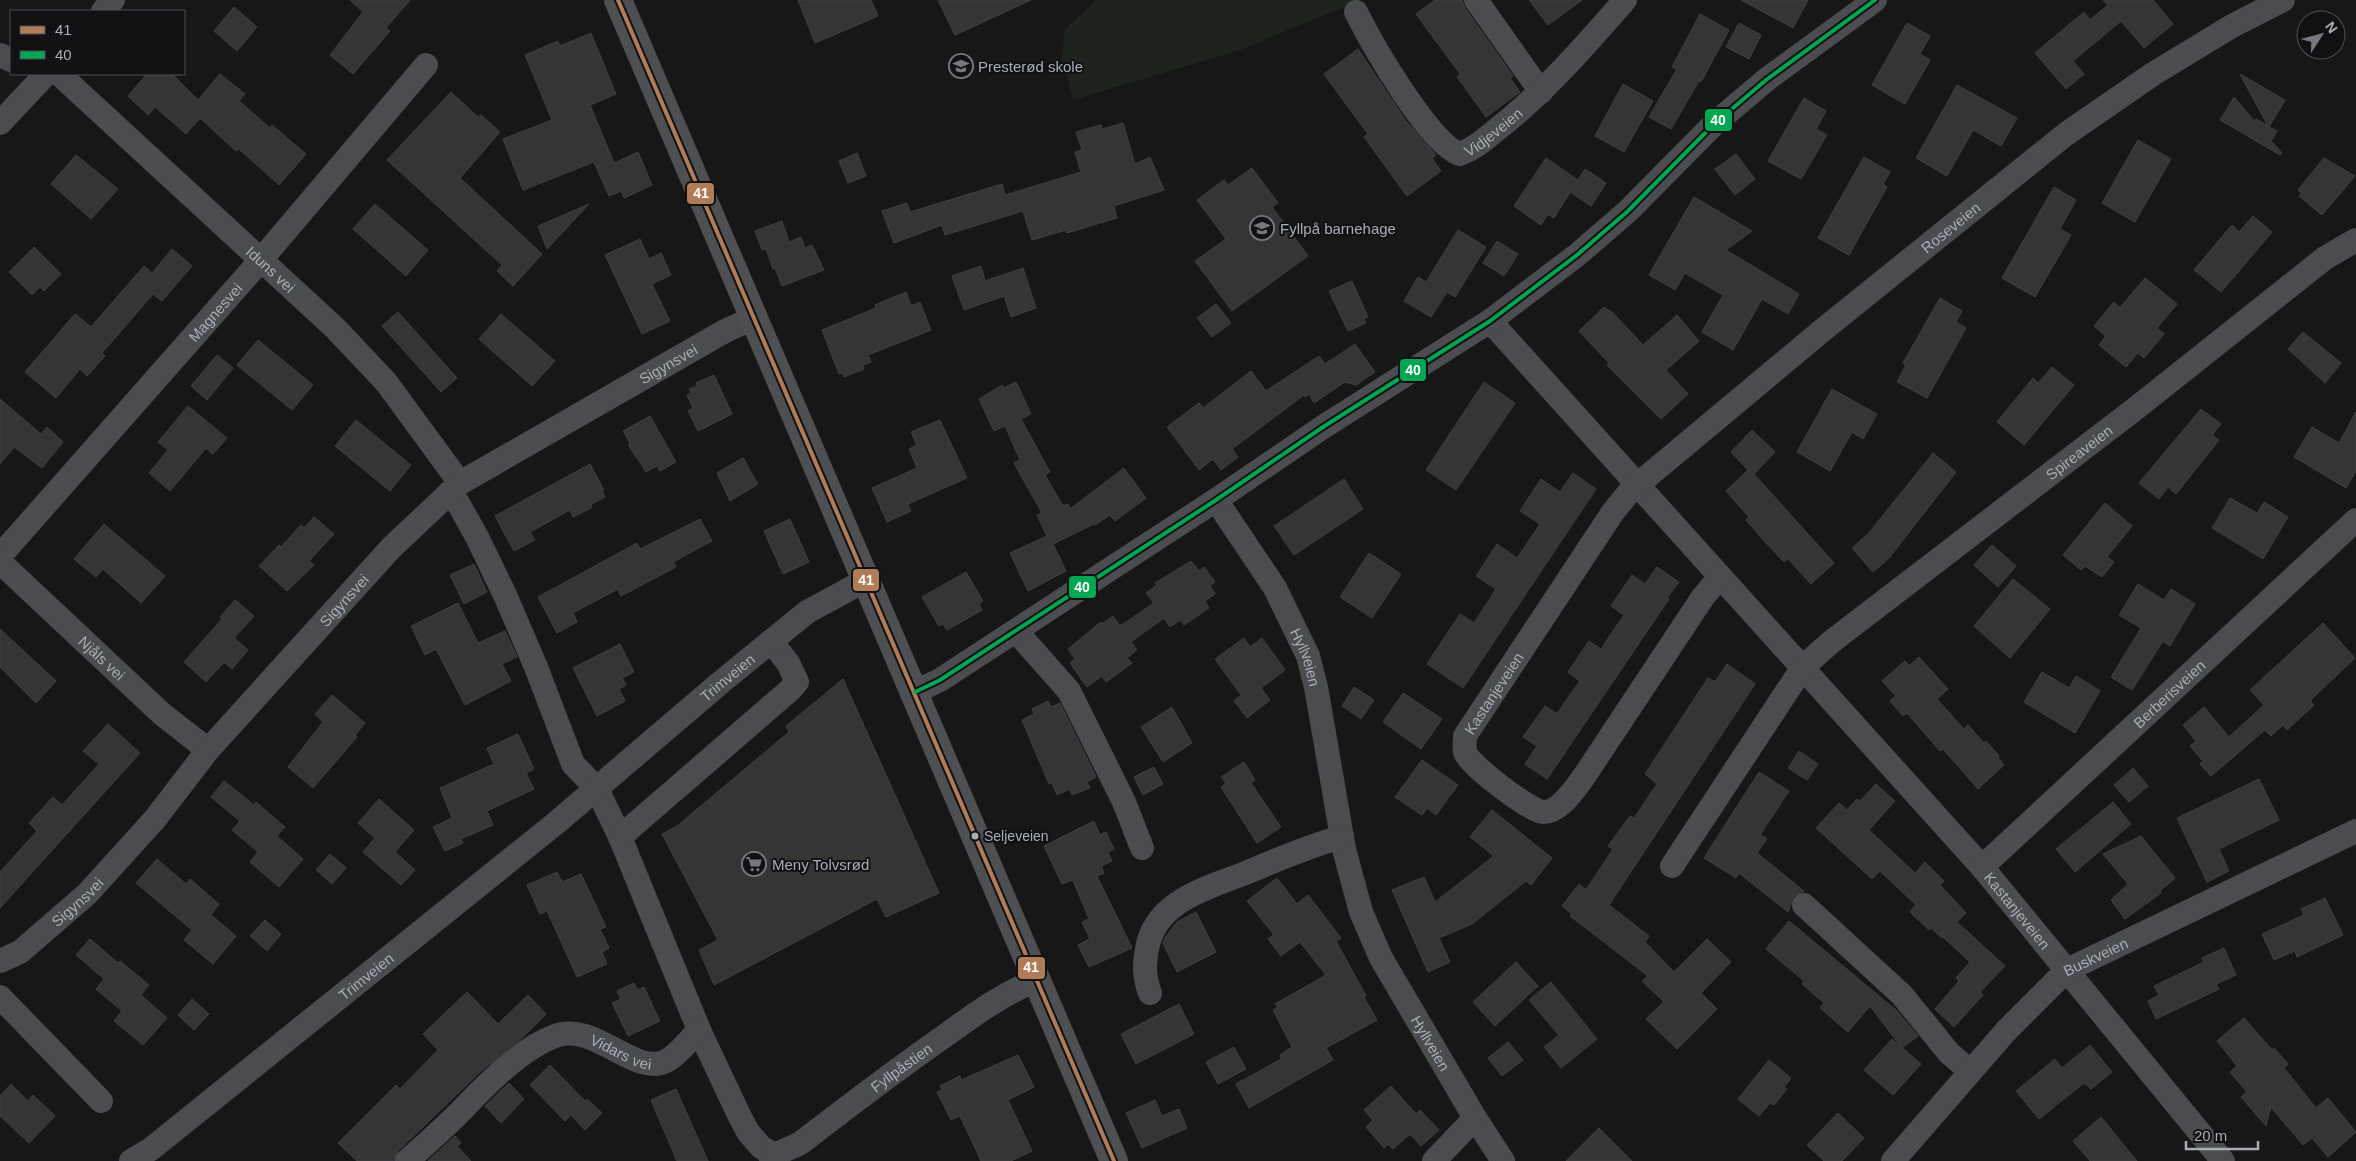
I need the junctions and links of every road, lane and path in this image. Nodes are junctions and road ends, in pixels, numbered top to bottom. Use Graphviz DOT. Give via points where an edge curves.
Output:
graph roads {
  1 [pos="113,0"];
  2 [pos="618,0"];
  3 [pos="1476,0"];
  4 [pos="1626,0"];
  5 [pos="1875,0"];
  6 [pos="2283,0"];
  7 [pos="104,10"];
  8 [pos="1356,12"];
  9 [pos="426,65"];
  10 [pos="60,75"];
  11 [pos="37,77"];
  12 [pos="1541,92"];
  13 [pos="0,123"];
  14 [pos="2356,240"];
  15 [pos="260,261"];
  16 [pos="754,318"];
  17 [pos="1490,321"];
  18 [pos="1638,485"];
  19 [pos="455,488"];
  20 [pos="1216,500"];
  21 [pos="2356,520"];
  22 [pos="0,556"];
  23 [pos="0,562"];
  24 [pos="1720,577"];
  25 [pos="866,580"];
  26 [pos="1016,631"];
  27 [pos="771,641"];
  28 [pos="1803,667"];
  29 [pos="915,692"];
  30 [pos="208,750"];
  31 [pos="597,789"];
  32 [pos="620,837"];
  33 [pos="1342,837"];
  34 [pos="2353,839"];
  35 [pos="1142,848"];
  36 [pos="1672,866"];
  37 [pos="1982,867"];
  38 [pos="1804,905"];
  39 [pos="0,961"];
  40 [pos="2067,970"];
  41 [pos="1037,980"];
  42 [pos="1150,994"];
  43 [pos="0,997"];
  44 [pos="700,1030"];
  45 [pos="1970,1071"];
  46 [pos="100,1101"];
  47 [pos="1475,1118"];
  48 [pos="772,1158"];
  49 [pos="131,1161"];
  50 [pos="407,1161"];
  51 [pos="1114,1161"];
  52 [pos="1434,1161"];
  53 [pos="1504,1161"];
  54 [pos="1893,1161"];
  55 [pos="2223,1161"];
  1 -- 7 [label="street"];
  2 -- 16 [label="main road"];
  3 -- 12 [label="street"];
  4 -- 12 [label="street, Vidjeveien"];
  5 -- 17 [label="street" via="1766,80 1714,124 1628,211 1577,255"];
  6 -- 18 [label="street, Roseveien" via="2232,26 2153,74 2066,134 1824,329"];
  8 -- 12 [label="street, Vidjeveien" via="1372,43 1421,117 1454,152 1471,151"];
  9 -- 15 [label="street, Magnesvei"];
  10 -- 15 [label="street, Iduns vei"];
  11 -- 13 [label="street"];
  14 -- 28 [label="street, Spireaveien" via="2325,258 2135,409 1830,642"];
  15 -- 19 [label="street, Iduns vei" via="335,328 386,382"];
  15 -- 22 [label="street, Magnesvei"];
  16 -- 19 [label="street, Sigynsvei" via="725,331"];
  16 -- 25 [label="main road"];
  17 -- 18 [label="street, Kastanjeveien"];
  17 -- 20 [label="street" via="1323,427"];
  18 -- 24 [label="street, Kastanjeveien"];
  18 -- 24 [label="street, Kastanjeveien" via="1613,512 1466,736 1465,752 1469,760 1488,778 1532,808 1542,812 1554,809 1573,791 1697,605"];
  19 -- 30 [label="street, Sigynsvei" via="391,548"];
  19 -- 31 [label="street" via="458,504 505,595 536,667 573,764"];
  20 -- 26 [label="street"];
  20 -- 33 [label="street, Hyllveien" via="1275,588 1308,656"];
  21 -- 37 [label="street, Berberisveien"];
  23 -- 30 [label="street, Njåls vei" via="162,714"];
  24 -- 28 [label="street, Kastanjeveien"];
  25 -- 27 [label="street, Trimveien" via="807,612"];
  25 -- 29 [label="main road"];
  26 -- 29 [label="street" via="940,680"];
  26 -- 35 [label="street" via="1069,691 1124,802"];
  27 -- 31 [label="street, Trimveien"];
  27 -- 32 [label="street" via="788,663 797,682"];
  28 -- 36 [label="street"];
  28 -- 37 [label="street, Kastanjeveien"];
  29 -- 41 [label="main road"];
  30 -- 39 [label="street, Sigynsvei" via="156,819 87,894 20,952"];
  31 -- 32 [label="street"];
  31 -- 49 [label="street, Trimveien"];
  32 -- 44 [label="street"];
  33 -- 42 [label="street" via="1216,885 1171,907 1149,935 1144,976"];
  33 -- 47 [label="street, Hyllveien" via="1362,912 1381,958"];
  34 -- 40 [label="street, Buskveien"];
  37 -- 40 [label="street, Kastanjeveien"];
  38 -- 45 [label="street" via="1902,995 1949,1053"];
  40 -- 45 [label="street, Buskveien"];
  40 -- 55 [label="street, Kastanjeveien"];
  41 -- 48 [label="street, Fyllpåstien" via="992,1002 799,1144"];
  41 -- 51 [label="main road"];
  43 -- 46 [label="street"];
  44 -- 48 [label="street" via="748,1132"];
  44 -- 50 [label="street, Vidars vei" via="672,1057 657,1064 638,1061 576,1032 556,1035 493,1077"];
  45 -- 54 [label="street, Buskveien"];
  47 -- 52 [label="street"];
  47 -- 53 [label="street, Hyllveien"];
}
